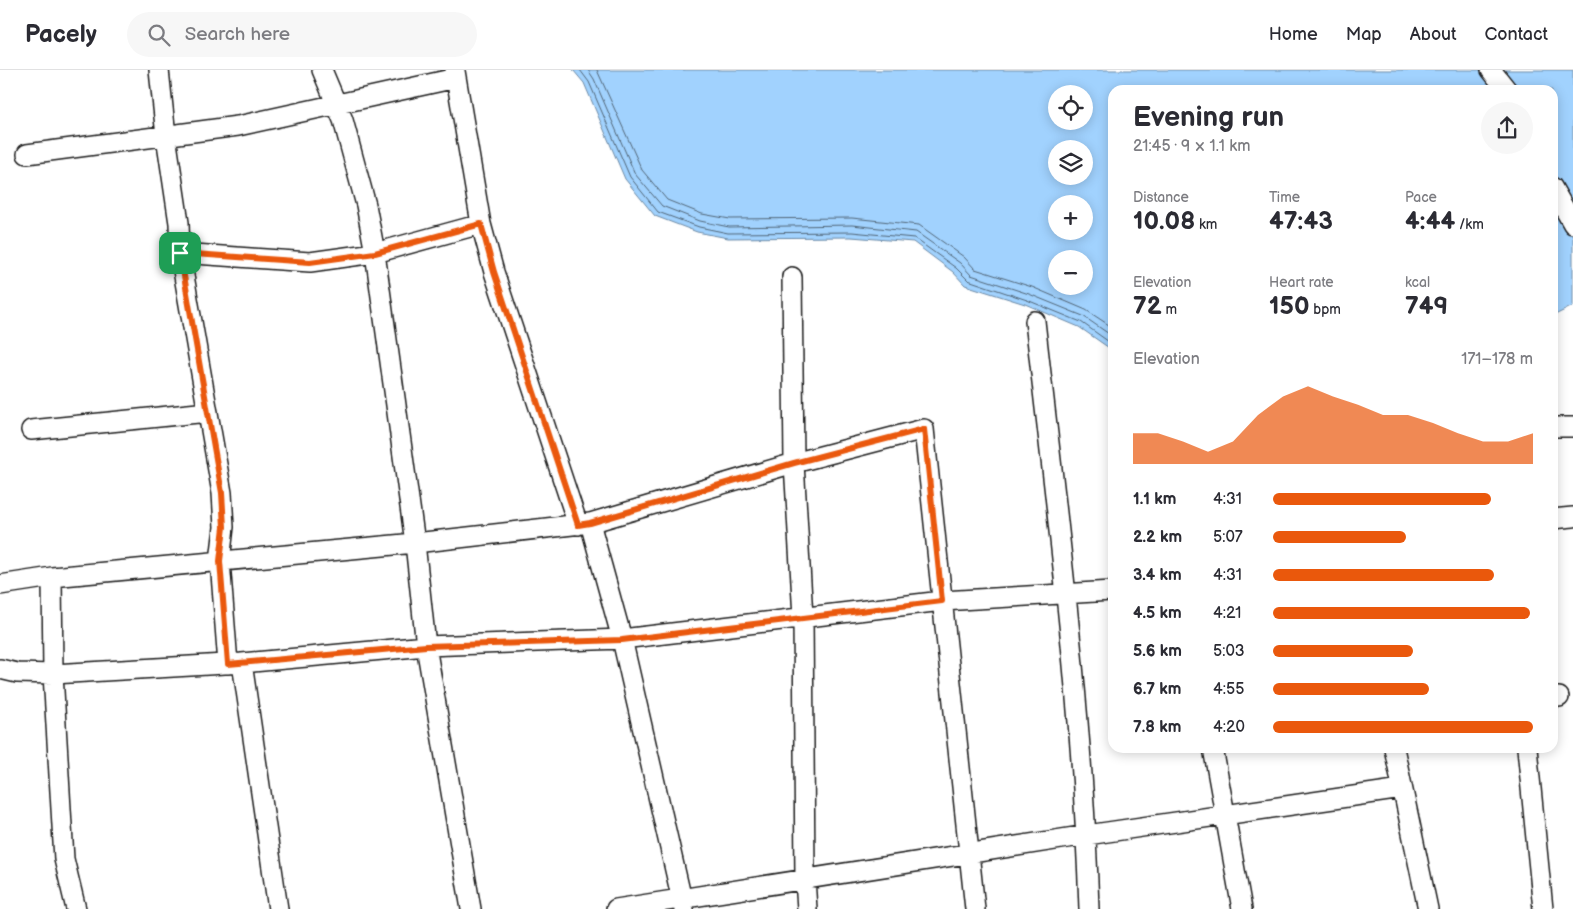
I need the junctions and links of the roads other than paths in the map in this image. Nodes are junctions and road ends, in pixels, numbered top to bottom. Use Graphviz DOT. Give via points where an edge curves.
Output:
graph roads {
  1 [pos="159,70"];
  2 [pos="322,70"];
  3 [pos="1491,70"];
  4 [pos="456,74"];
  5 [pos="1503,85"];
  6 [pos="336,103"];
  7 [pos="166,136"];
  8 [pos="26,154"];
  9 [pos="1558,198"];
  10 [pos="481,224"];
  11 [pos="1573,224"];
  12 [pos="180,253"];
  13 [pos="375,253"];
  14 [pos="792,277"];
  15 [pos="1035,321"];
  16 [pos="208,412"];
  17 [pos="1558,427"];
  18 [pos="1573,428"];
  19 [pos="31,430"];
  20 [pos="794,463"];
  21 [pos="1573,517"];
  22 [pos="1558,518"];
  23 [pos="584,524"];
  24 [pos="414,543"];
  25 [pos="220,561"];
  26 [pos="52,577"];
  27 [pos="0,585"];
  28 [pos="1108,591"];
  29 [pos="1066,593"];
  30 [pos="942,601"];
  31 [pos="803,617"];
  32 [pos="622,640"];
  33 [pos="426,646"];
  34 [pos="235,664"];
  35 [pos="0,669"];
  36 [pos="53,674"];
  37 [pos="1214,753"];
  38 [pos="1395,753"];
  39 [pos="1527,753"];
  40 [pos="1402,789"];
  41 [pos="1225,815"];
  42 [pos="1087,835"];
  43 [pos="969,855"];
  44 [pos="804,879"];
  45 [pos="682,903"];
  46 [pos="76,909"];
  47 [pos="278,909"];
  48 [pos="471,909"];
  49 [pos="616,909"];
  50 [pos="807,909"];
  51 [pos="975,909"];
  52 [pos="1089,909"];
  53 [pos="1242,909"];
  54 [pos="1428,909"];
  55 [pos="1543,909"];
  1 -- 7 [label="street"];
  2 -- 6 [label="street"];
  3 -- 5 [label="street"];
  4 -- 6 [label="street"];
  4 -- 10 [label="street"];
  6 -- 7 [label="street" via="238,126"];
  6 -- 13 [label="street" via="366,205"];
  7 -- 8 [label="street"];
  7 -- 12 [label="street" via="179,223"];
  9 -- 11 [label="street"];
  10 -- 13 [label="street"];
  10 -- 23 [label="street" via="494,272"];
  12 -- 13 [label="street" via="310,262"];
  12 -- 16 [label="street"];
  13 -- 24 [label="street"];
  14 -- 20 [label="street"];
  15 -- 29 [label="street"];
  16 -- 19 [label="street"];
  16 -- 25 [label="street" via="222,493 224,527"];
  17 -- 18 [label="street"];
  20 -- 23 [label="street"];
  20 -- 30 [label="street" via="924,429"];
  20 -- 31 [label="street"];
  21 -- 22 [label="street"];
  23 -- 24 [label="street"];
  23 -- 32 [label="street"];
  24 -- 25 [label="street"];
  24 -- 33 [label="street"];
  25 -- 26 [label="street"];
  25 -- 34 [label="street"];
  26 -- 27 [label="street"];
  26 -- 36 [label="street"];
  28 -- 29 [label="street"];
  29 -- 30 [label="street"];
  29 -- 42 [label="street"];
  30 -- 31 [label="street"];
  30 -- 43 [label="street"];
  31 -- 32 [label="street"];
  31 -- 44 [label="street"];
  32 -- 33 [label="street"];
  32 -- 45 [label="street"];
  33 -- 34 [label="street"];
  33 -- 48 [label="street"];
  34 -- 36 [label="street"];
  34 -- 47 [label="street"];
  35 -- 36 [label="street"];
  36 -- 46 [label="street" via="64,859"];
  37 -- 41 [label="street"];
  38 -- 40 [label="street"];
  39 -- 55 [label="street"];
  40 -- 41 [label="street"];
  40 -- 54 [label="street"];
  41 -- 42 [label="street"];
  41 -- 53 [label="street"];
  42 -- 43 [label="street"];
  42 -- 52 [label="street"];
  43 -- 44 [label="street"];
  43 -- 51 [label="street"];
  44 -- 45 [label="street"];
  44 -- 50 [label="street"];
  45 -- 49 [label="street"];
}
